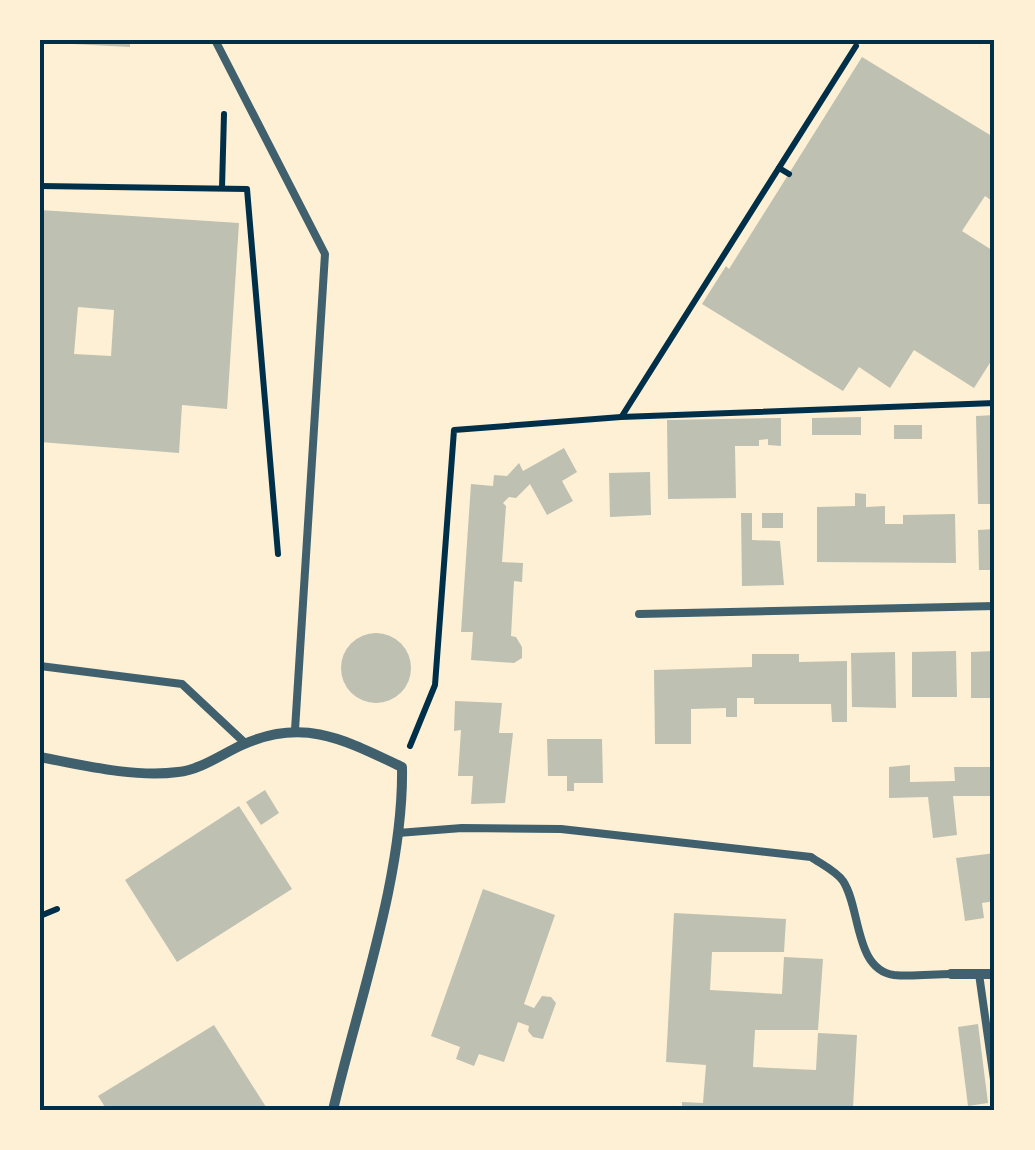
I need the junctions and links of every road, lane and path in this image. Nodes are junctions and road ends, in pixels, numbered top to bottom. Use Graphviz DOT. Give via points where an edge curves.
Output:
graph roads {
  1 [pos="215,40"];
  2 [pos="856,46"];
  3 [pos="223,137"];
  4 [pos="779,168"];
  5 [pos="788,174"];
  6 [pos="40,186"];
  7 [pos="222,188"];
  8 [pos="995,403"];
  9 [pos="621,417"];
  10 [pos="279,561"];
  11 [pos="995,606"];
  12 [pos="640,614"];
  13 [pos="40,666"];
  14 [pos="294,730"];
  15 [pos="245,743"];
  16 [pos="40,757"];
  17 [pos="402,767"];
  18 [pos="398,833"];
  19 [pos="57,910"];
  20 [pos="40,916"];
  21 [pos="951,974"];
  22 [pos="979,974"];
  23 [pos="995,974"];
  24 [pos="995,1087"];
  25 [pos="333,1110"];
  1 -- 14 [label="lane" via="326,254"];
  2 -- 4 [label="path"];
  3 -- 7 [label="path"];
  4 -- 5 [label="path"];
  4 -- 9 [label="path"];
  6 -- 7 [label="path"];
  7 -- 10 [label="path" via="247,188"];
  8 -- 9 [label="path"];
  9 -- 17 [label="path" via="454,430 435,685"];
  11 -- 12 [label="lane"];
  13 -- 15 [label="lane" via="182,684"];
  14 -- 15 [label="street"];
  14 -- 17 [label="street" via="330,734"];
  15 -- 16 [label="street" via="180,772 111,770"];
  17 -- 18 [label="street"];
  18 -- 21 [label="lane" via="561,829 811,857 840,877 877,968 892,975"];
  18 -- 25 [label="street"];
  19 -- 20 [label="path"];
  21 -- 22 [label="street"];
  22 -- 23 [label="street"];
  22 -- 24 [label="lane"];
}
